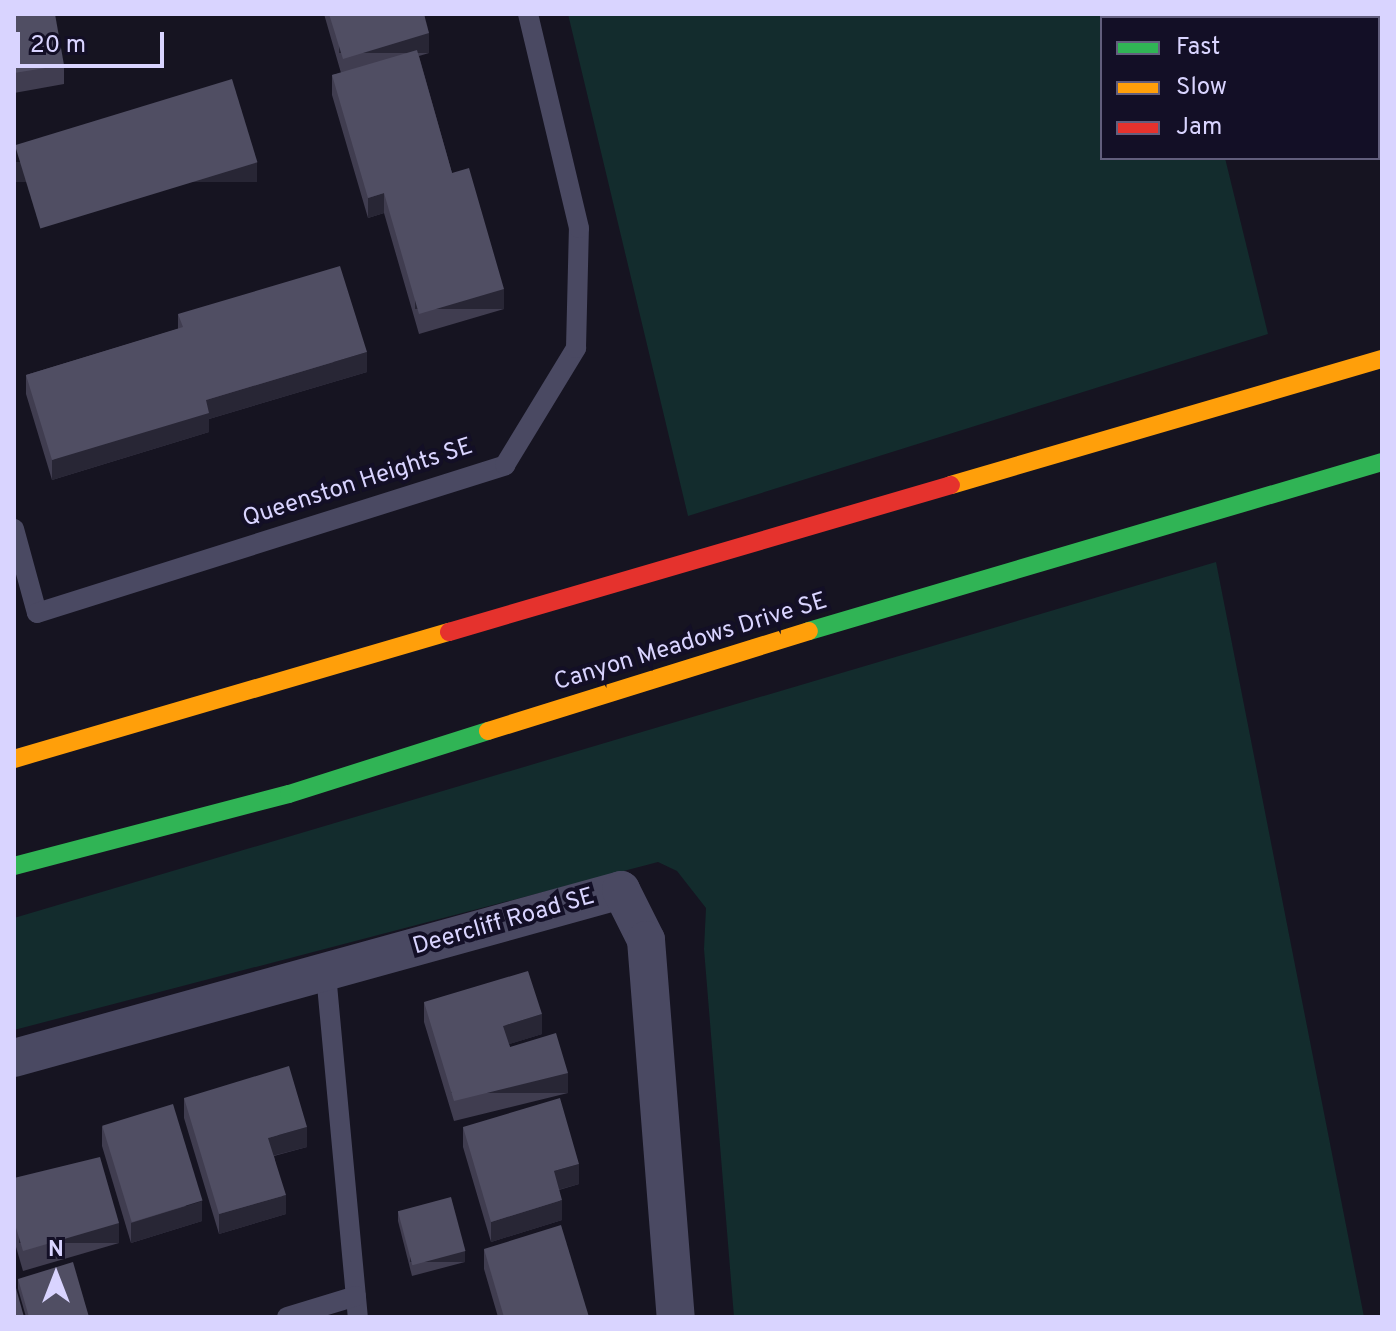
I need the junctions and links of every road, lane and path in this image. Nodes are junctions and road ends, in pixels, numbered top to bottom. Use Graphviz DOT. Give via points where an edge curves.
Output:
graph roads {
  1 [pos="528,14"];
  2 [pos="1382,359"];
  3 [pos="1382,462"];
  4 [pos="14,529"];
  5 [pos="14,759"];
  6 [pos="14,866"];
  7 [pos="326,974"];
  8 [pos="14,1058"];
  9 [pos="357,1307"];
  10 [pos="287,1317"];
  11 [pos="676,1317"];
  1 -- 4 [label="lane, Queenston Heights SE" via="579,228 576,348 505,465 37,613"];
  2 -- 5 [label="street"];
  3 -- 6 [label="street, Canyon Meadows Drive SE" via="787,637 289,794"];
  7 -- 8 [label="street, Deercliff Road SE"];
  7 -- 9 [label="lane"];
  7 -- 11 [label="street, Deercliff Road SE" via="621,890 646,940"];
  9 -- 10 [label="lane"];
}
